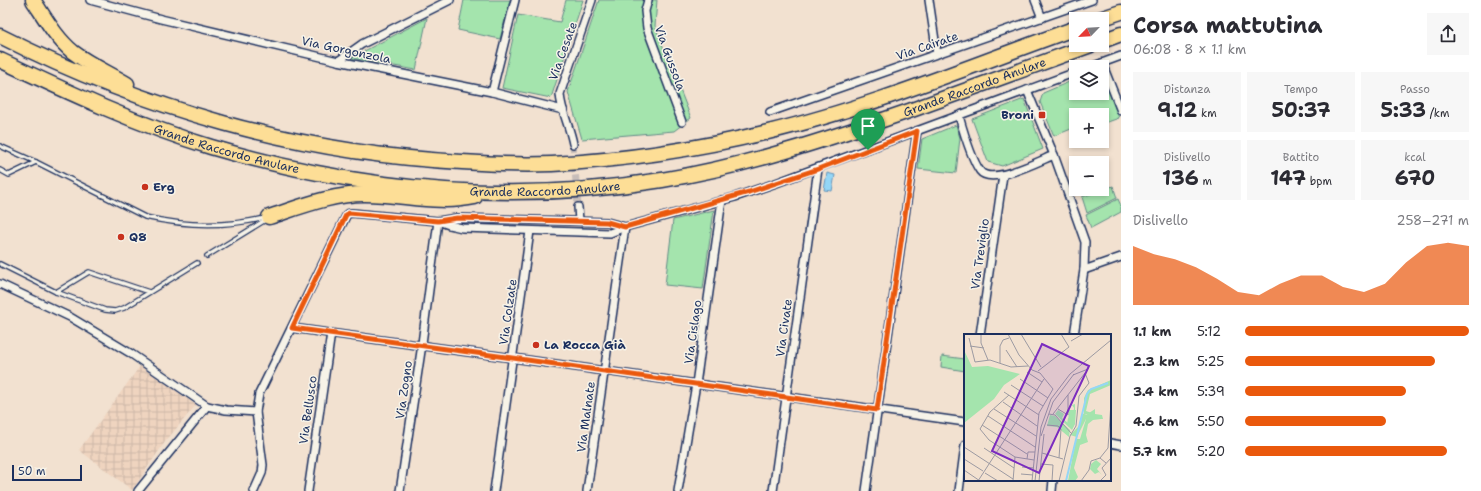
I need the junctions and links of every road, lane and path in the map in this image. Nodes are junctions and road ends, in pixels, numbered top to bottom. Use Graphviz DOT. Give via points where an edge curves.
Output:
graph roads {
  1 [pos="33,0"];
  2 [pos="90,0"];
  3 [pos="450,0"];
  4 [pos="515,0"];
  5 [pos="592,0"];
  6 [pos="648,0"];
  7 [pos="930,0"];
  8 [pos="1035,0"];
  9 [pos="1092,0"];
  10 [pos="1121,12"];
  11 [pos="1109,16"];
  12 [pos="1042,18"];
  13 [pos="1069,31"];
  14 [pos="1121,34"];
  15 [pos="0,36"];
  16 [pos="1109,38"];
  17 [pos="1071,52"];
  18 [pos="937,54"];
  19 [pos="1121,56"];
  20 [pos="0,60"];
  21 [pos="338,60"];
  22 [pos="1109,60"];
  23 [pos="1069,75"];
  24 [pos="1109,81"];
  25 [pos="1028,90"];
  26 [pos="492,92"];
  27 [pos="158,104"];
  28 [pos="563,110"];
  29 [pos="1121,111"];
  30 [pos="770,112"];
  31 [pos="958,116"];
  32 [pos="682,122"];
  33 [pos="917,131"];
  34 [pos="573,144"];
  35 [pos="0,146"];
  36 [pos="1054,155"];
  37 [pos="36,162"];
  38 [pos="818,169"];
  39 [pos="0,170"];
  40 [pos="1002,175"];
  41 [pos="496,192"];
  42 [pos="722,200"];
  43 [pos="578,207"];
  44 [pos="269,217"];
  45 [pos="438,221"];
  46 [pos="579,221"];
  47 [pos="625,227"];
  48 [pos="530,231"];
  49 [pos="208,256"];
  50 [pos="1121,257"];
  51 [pos="197,262"];
  52 [pos="0,264"];
  53 [pos="1084,270"];
  54 [pos="0,284"];
  55 [pos="56,292"];
  56 [pos="149,292"];
  57 [pos="292,328"];
  58 [pos="331,333"];
  59 [pos="980,334"];
  60 [pos="1074,334"];
  61 [pos="421,346"];
  62 [pos="513,358"];
  63 [pos="604,372"];
  64 [pos="696,384"];
  65 [pos="786,397"];
  66 [pos="207,406"];
  67 [pos="877,410"];
  68 [pos="256,412"];
  69 [pos="964,422"];
  70 [pos="1111,443"];
  71 [pos="1121,445"];
  72 [pos="964,453"];
  73 [pos="1053,481"];
  74 [pos="138,491"];
  75 [pos="254,491"];
  76 [pos="308,491"];
  77 [pos="400,491"];
  78 [pos="494,491"];
  79 [pos="587,491"];
  80 [pos="678,491"];
  81 [pos="773,491"];
  82 [pos="866,491"];
  83 [pos="959,491"];
  84 [pos="1052,491"];
  1 -- 27 [label="highway" via="48,24 72,51"];
  2 -- 21 [label="street, Via Gorgonzola"];
  3 -- 21 [label="street" via="362,44"];
  4 -- 26 [label="street"];
  5 -- 28 [label="street, Via Cesate" via="561,90"];
  6 -- 32 [label="street, Via Gussola" via="645,11 647,28"];
  7 -- 18 [label="street"];
  8 -- 12 [label="street"];
  9 -- 12 [label="street, Via Cairate"];
  10 -- 11 [label="highway"];
  12 -- 18 [label="street, Via Cairate"];
  13 -- 27 [label="highway, Grande Raccordo Anulare" via="913,87 794,126 688,149 589,161 549,164 480,163 373,154 248,131"];
  14 -- 16 [label="highway"];
  15 -- 27 [label="highway, Grande Raccordo Anulare" via="57,63"];
  17 -- 41 [label="highway, Grande Raccordo Anulare" via="829,138 753,160 631,184 582,190"];
  18 -- 30 [label="street, Via Cairate"];
  19 -- 22 [label="street"];
  20 -- 41 [label="highway, Grande Raccordo Anulare" via="141,122 241,155 351,180 414,188"];
  21 -- 26 [label="street, Via Gorgonzola"];
  23 -- 25 [label="street"];
  24 -- 29 [label="street"];
  25 -- 31 [label="street"];
  25 -- 36 [label="street"];
  26 -- 28 [label="street, Via Gorgonzola"];
  28 -- 34 [label="street" via="571,130"];
  31 -- 33 [label="street"];
  31 -- 40 [label="street" via="980,171 988,176"];
  33 -- 38 [label="street"];
  33 -- 67 [label="street"];
  35 -- 37 [label="lane"];
  36 -- 40 [label="street"];
  36 -- 53 [label="street" via="1085,242"];
  37 -- 39 [label="lane" via="9,174"];
  37 -- 44 [label="lane" via="145,217 157,220 188,224 243,223"];
  38 -- 42 [label="street"];
  38 -- 65 [label="street, Via Civate"];
  40 -- 59 [label="street, Via Treviglio"];
  41 -- 44 [label="highway" via="454,200 347,195"];
  42 -- 47 [label="street"];
  42 -- 64 [label="street, Via Cislago"];
  43 -- 46 [label="street"];
  44 -- 49 [label="lane"];
  45 -- 46 [label="street" via="457,218"];
  45 -- 48 [label="street" via="462,228"];
  45 -- 57 [label="street" via="352,212 346,215"];
  45 -- 61 [label="street, Via Zogno"];
  46 -- 47 [label="street" via="607,222"];
  47 -- 48 [label="street" via="604,233"];
  47 -- 63 [label="street, Via Malnate"];
  48 -- 62 [label="street, Via Colzate"];
  50 -- 53 [label="street"];
  51 -- 56 [label="lane"];
  52 -- 55 [label="lane"];
  53 -- 60 [label="street"];
  54 -- 66 [label="street" via="70,317 130,353"];
  55 -- 56 [label="lane" via="105,310 115,311"];
  55 -- 56 [label="lane" via="89,272"];
  57 -- 58 [label="street"];
  57 -- 68 [label="street" via="261,389"];
  58 -- 61 [label="street"];
  58 -- 76 [label="street, Via Bellusco"];
  61 -- 62 [label="street"];
  61 -- 77 [label="street, Via Zogno"];
  62 -- 63 [label="street"];
  62 -- 78 [label="street, Via Colzate"];
  63 -- 64 [label="street"];
  63 -- 79 [label="street, Via Malnate"];
  64 -- 65 [label="street"];
  64 -- 80 [label="street, Via Cislago"];
  65 -- 67 [label="street"];
  65 -- 81 [label="street, Via Civate"];
  66 -- 68 [label="street"];
  66 -- 74 [label="street"];
  67 -- 69 [label="street"];
  67 -- 82 [label="street"];
  68 -- 75 [label="street" via="263,465"];
  70 -- 71 [label="street"];
  72 -- 83 [label="street"];
  73 -- 84 [label="street"];
}
